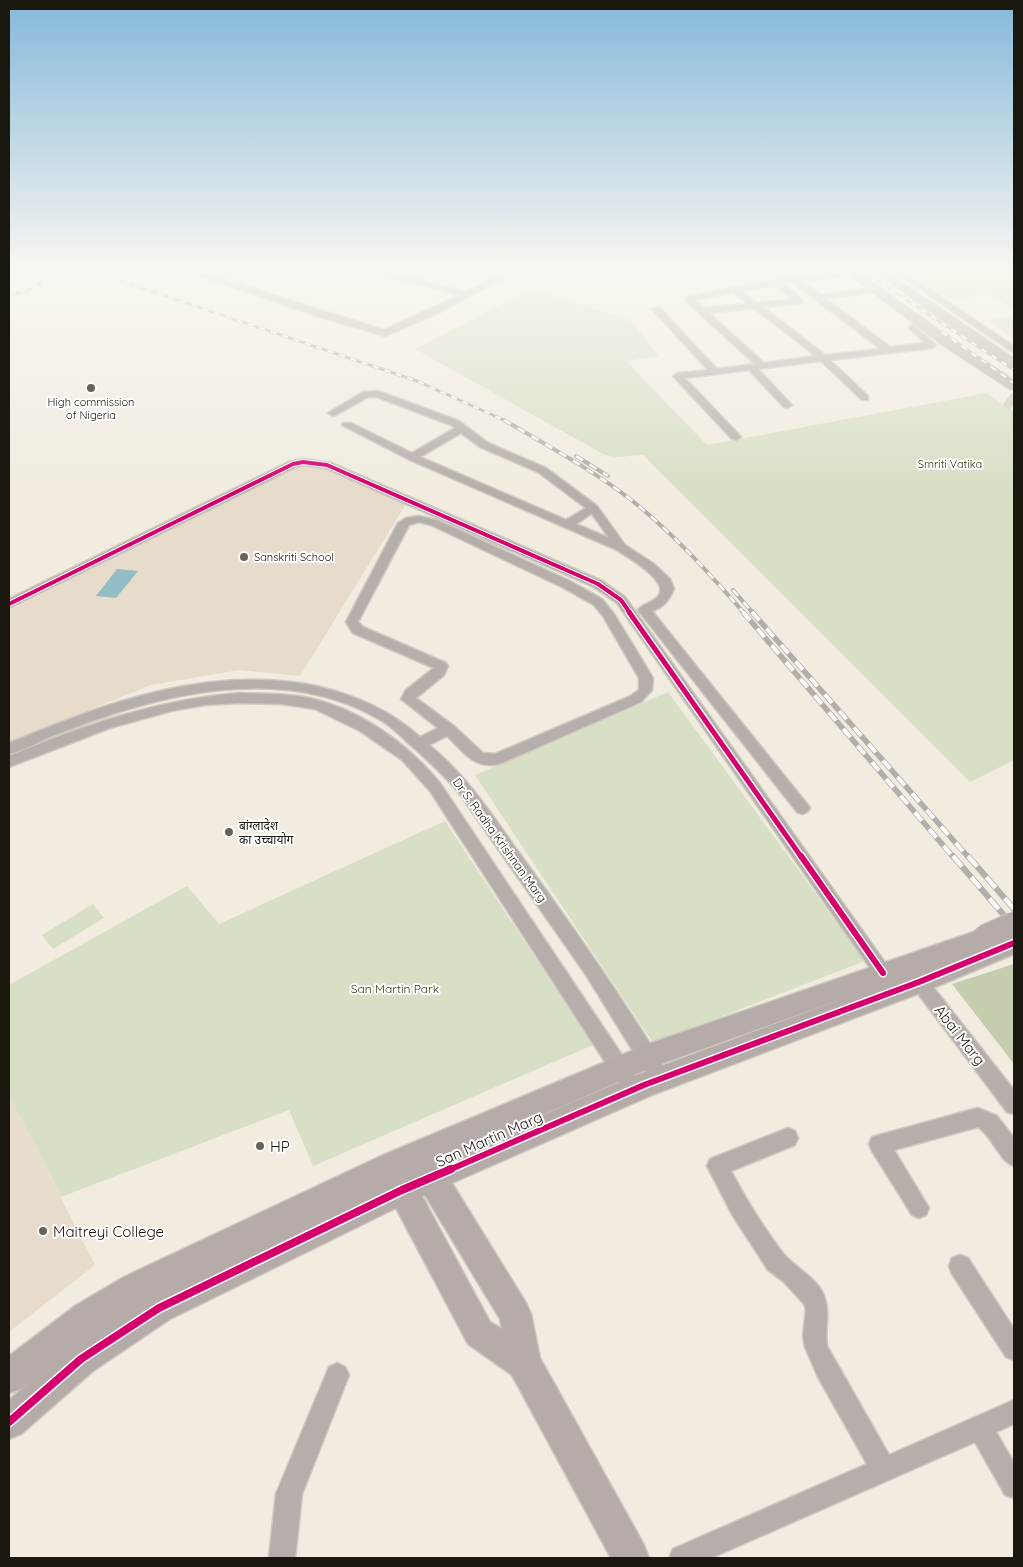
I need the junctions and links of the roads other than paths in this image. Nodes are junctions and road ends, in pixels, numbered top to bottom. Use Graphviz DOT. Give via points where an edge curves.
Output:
graph roads {
  1 [pos="688,343"];
  2 [pos="737,343"];
  3 [pos="804,343"];
  4 [pos="879,343"];
  5 [pos="931,343"];
  6 [pos="936,343"];
  7 [pos="946,343"];
  8 [pos="984,343"];
  9 [pos="887,349"];
  10 [pos="822,357"];
  11 [pos="1014,364"];
  12 [pos="761,365"];
  13 [pos="750,366"];
  14 [pos="714,371"];
  15 [pos="1014,386"];
  16 [pos="1000,394"];
  17 [pos="865,398"];
  18 [pos="787,405"];
  19 [pos="333,413"];
  20 [pos="347,425"];
  21 [pos="462,428"];
  22 [pos="736,437"];
  23 [pos="412,457"];
  24 [pos="423,507"];
  25 [pos="593,508"];
  26 [pos="410,520"];
  27 [pos="567,524"];
  28 [pos="621,547"];
  29 [pos="9,604"];
  30 [pos="644,610"];
  31 [pos="629,612"];
  32 [pos="241,691"];
  33 [pos="449,729"];
  34 [pos="57,735"];
  35 [pos="418,744"];
  36 [pos="9,750"];
  37 [pos="9,762"];
  38 [pos="455,777"];
  39 [pos="435,787"];
  40 [pos="802,808"];
  41 [pos="1014,925"];
  42 [pos="998,944"];
  43 [pos="903,973"];
  44 [pos="654,1068"];
  45 [pos="626,1079"];
  46 [pos="1014,1105"];
  47 [pos="788,1138"];
  48 [pos="1014,1156"];
  49 [pos="425,1166"];
  50 [pos="396,1178"];
  51 [pos="918,1208"];
  52 [pos="960,1266"];
  53 [pos="1014,1349"];
  54 [pos="524,1363"];
  55 [pos="337,1375"];
  56 [pos="9,1377"];
  57 [pos="1014,1412"];
  58 [pos="9,1422"];
  59 [pos="980,1428"];
  60 [pos="884,1470"];
  61 [pos="1014,1486"];
  62 [pos="282,1558"];
  63 [pos="631,1558"];
  64 [pos="682,1558"];
  1 -- 14 [label="street"];
  2 -- 12 [label="street"];
  3 -- 10 [label="street"];
  4 -- 9 [label="street"];
  5 -- 9 [label="street"];
  6 -- 16 [label="main road"];
  7 -- 15 [label="main road"];
  8 -- 11 [label="main road"];
  9 -- 10 [label="street"];
  10 -- 12 [label="street"];
  10 -- 17 [label="street"];
  12 -- 13 [label="street"];
  13 -- 14 [label="street"];
  13 -- 18 [label="street"];
  14 -- 22 [label="street" via="678,376"];
  19 -- 21 [label="street" via="374,392 447,419"];
  20 -- 23 [label="street"];
  21 -- 23 [label="street"];
  21 -- 25 [label="street" via="484,445 542,470"];
  23 -- 27 [label="street"];
  24 -- 26 [label="street"];
  24 -- 29 [label="street, Abai Marg" via="327,465 293,464"];
  24 -- 31 [label="street, Abai Marg" via="598,584 621,600"];
  25 -- 27 [label="street"];
  25 -- 28 [label="street"];
  26 -- 33 [label="street" via="404,523 352,622 358,630 441,666 439,672 411,693 408,699"];
  26 -- 33 [label="street" via="435,524 590,596 604,608 648,686 636,699 490,761 478,758"];
  27 -- 28 [label="street"];
  28 -- 30 [label="street" via="666,582 668,589 664,598"];
  30 -- 31 [label="street"];
  30 -- 40 [label="street"];
  31 -- 43 [label="street, Abai Marg"];
  32 -- 34 [label="street, Dr S. Radha Krishnan Marg"];
  32 -- 35 [label="street, Dr S. Radha Krishnan Marg" via="275,684 336,694 383,715"];
  32 -- 39 [label="street, Dr S. Radha Krishnan Marg" via="309,703 342,714 406,755"];
  33 -- 35 [label="street"];
  34 -- 36 [label="street, Dr S. Radha Krishnan Marg"];
  34 -- 37 [label="street, Dr S. Radha Krishnan Marg"];
  35 -- 38 [label="street, Dr S. Radha Krishnan Marg"];
  38 -- 39 [label="street"];
  38 -- 44 [label="street, Dr S. Radha Krishnan Marg" via="564,928"];
  39 -- 45 [label="street, Dr S. Radha Krishnan Marg"];
  41 -- 42 [label="street, San Martin Marg, bridge"];
  42 -- 43 [label="street, San Martin Marg"];
  43 -- 44 [label="street, San Martin Marg"];
  43 -- 44 [label="street, San Martin Marg"];
  43 -- 46 [label="street, Abai Marg"];
  44 -- 45 [label="street, San Martin Marg"];
  45 -- 49 [label="street, San Martin Marg"];
  47 -- 60 [label="street" via="717,1166 740,1209 776,1262 814,1298 817,1310 816,1347"];
  48 -- 51 [label="street" via="1000,1135 985,1119 978,1117 879,1144"];
  49 -- 50 [label="street, San Martin Marg"];
  49 -- 54 [label="street" via="515,1314"];
  50 -- 54 [label="street" via="479,1333"];
  50 -- 56 [label="street, San Martin Marg" via="135,1288 86,1317"];
  50 -- 58 [label="street, San Martin Marg" via="159,1308 81,1359"];
  52 -- 53 [label="street"];
  54 -- 63 [label="street"];
  55 -- 62 [label="street" via="289,1494"];
  57 -- 59 [label="street"];
  59 -- 60 [label="street"];
  59 -- 61 [label="street"];
  60 -- 64 [label="street"];
}
